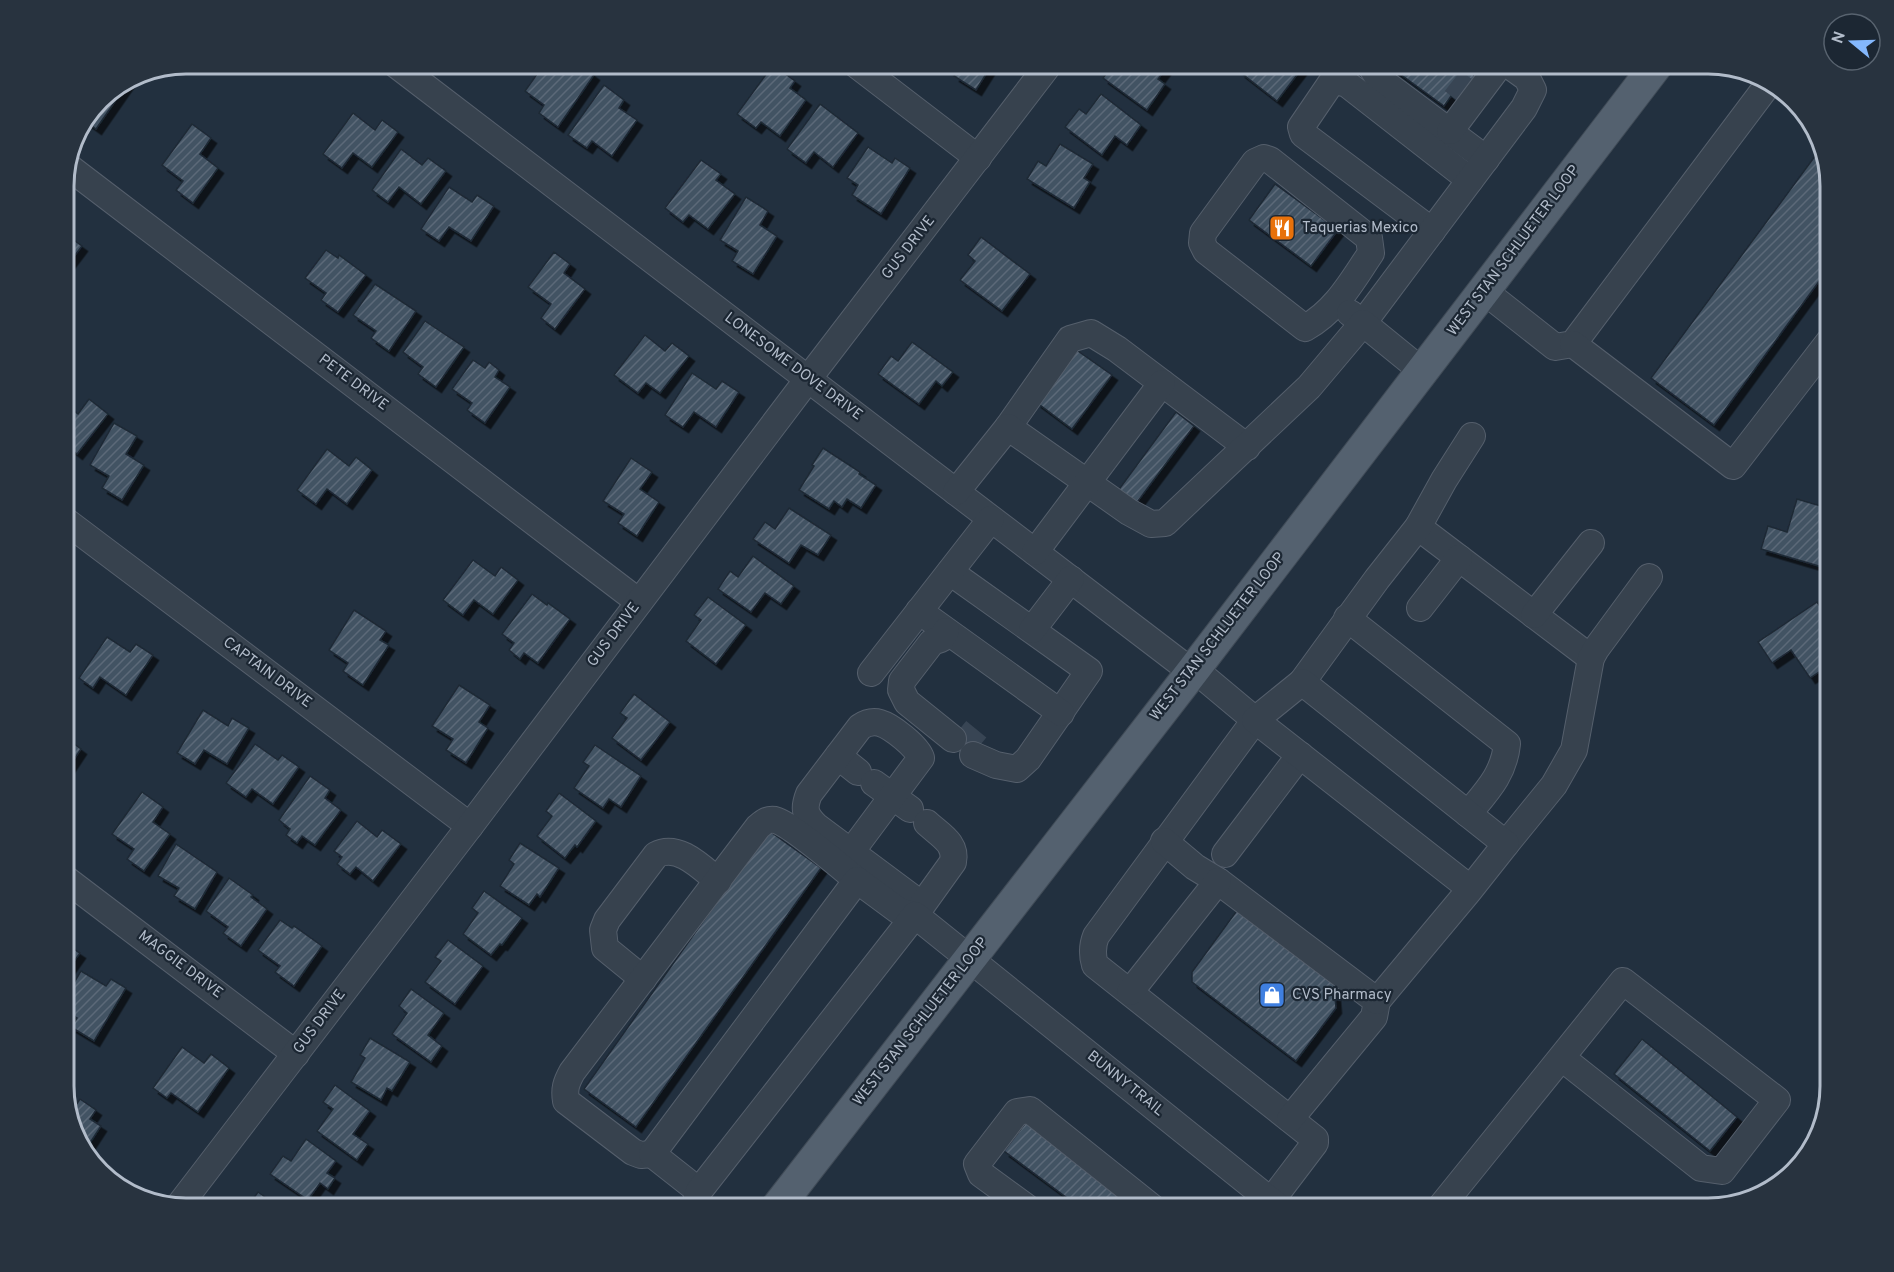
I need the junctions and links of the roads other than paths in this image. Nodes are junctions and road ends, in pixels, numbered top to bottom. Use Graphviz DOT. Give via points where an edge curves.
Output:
graph roads {
  1 [pos="408,74"];
  2 [pos="868,74"];
  3 [pos="1042,74"];
  4 [pos="1376,74"];
  5 [pos="1493,74"];
  6 [pos="1520,74"];
  7 [pos="1650,74"];
  8 [pos="1765,89"];
  9 [pos="1454,118"];
  10 [pos="978,158"];
  11 [pos="1486,159"];
  12 [pos="75,172"];
  13 [pos="1470,180"];
  14 [pos="1432,231"];
  15 [pos="1484,291"];
  16 [pos="1336,304"];
  17 [pos="1363,323"];
  18 [pos="1573,344"];
  19 [pos="1820,353"];
  20 [pos="1422,371"];
  21 [pos="808,379"];
  22 [pos="1162,383"];
  23 [pos="1008,427"];
  24 [pos="1472,436"];
  25 [pos="1246,447"];
  26 [pos="1086,482"];
  27 [pos="956,492"];
  28 [pos="991,519"];
  29 [pos="74,527"];
  30 [pos="1418,527"];
  31 [pos="1591,543"];
  32 [pos="1035,552"];
  33 [pos="1459,558"];
  34 [pos="950,572"];
  35 [pos="1649,577"];
  36 [pos="1071,579"];
  37 [pos="639,602"];
  38 [pos="1420,608"];
  39 [pos="919,611"];
  40 [pos="1534,615"];
  41 [pos="1347,618"];
  42 [pos="1032,630"];
  43 [pos="943,635"];
  44 [pos="1592,658"];
  45 [pos="1193,670"];
  46 [pos="871,673"];
  47 [pos="1302,682"];
  48 [pos="1061,713"];
  49 [pos="1255,720"];
  50 [pos="956,735"];
  51 [pos="981,755"];
  52 [pos="1300,755"];
  53 [pos="838,756"];
  54 [pos="892,797"];
  55 [pos="1468,814"];
  56 [pos="470,826"];
  57 [pos="1164,841"];
  58 [pos="1506,844"];
  59 [pos="851,852"];
  60 [pos="1225,854"];
  61 [pos="718,880"];
  62 [pos="857,880"];
  63 [pos="1218,881"];
  64 [pos="74,885"];
  65 [pos="1468,892"];
  66 [pos="915,915"];
  67 [pos="970,959"];
  68 [pos="643,979"];
  69 [pos="1130,992"];
  70 [pos="1377,1001"];
  71 [pos="296,1054"];
  72 [pos="1562,1058"];
  73 [pos="1290,1119"];
  74 [pos="652,1154"];
  75 [pos="185,1198"];
  76 [pos="696,1198"];
  77 [pos="700,1198"];
  78 [pos="785,1198"];
  79 [pos="1014,1198"];
  80 [pos="1140,1198"];
  81 [pos="1267,1198"];
  82 [pos="1283,1198"];
  83 [pos="1448,1198"];
  1 -- 21 [label="street, LONESOME DOVE DRIVE"];
  2 -- 10 [label="street"];
  3 -- 10 [label="street, GUS DRIVE"];
  4 -- 9 [label="street"];
  5 -- 9 [label="street"];
  6 -- 11 [label="street" via="1533,90"];
  7 -- 15 [label="main road, WEST STAN SCHLUETER LOOP"];
  8 -- 18 [label="street"];
  9 -- 11 [label="street"];
  10 -- 21 [label="street, GUS DRIVE"];
  11 -- 13 [label="street"];
  12 -- 37 [label="street, PETE DRIVE"];
  13 -- 14 [label="street"];
  13 -- 14 [label="street" via="1347,84 1333,80 1300,127 1304,134"];
  14 -- 17 [label="street"];
  15 -- 18 [label="street" via="1555,347"];
  15 -- 20 [label="main road, WEST STAN SCHLUETER LOOP"];
  16 -- 16 [label="street" via="1371,253 1369,238 1270,160 1254,162 1203,233 1206,251 1305,328"];
  16 -- 17 [label="street"];
  17 -- 20 [label="street"];
  17 -- 25 [label="street" via="1309,387"];
  18 -- 19 [label="street" via="1733,466"];
  20 -- 45 [label="main road, WEST STAN SCHLUETER LOOP"];
  21 -- 27 [label="street, LONESOME DOVE DRIVE"];
  21 -- 37 [label="street, GUS DRIVE"];
  22 -- 23 [label="street" via="1090,333 1070,339"];
  22 -- 25 [label="street"];
  22 -- 26 [label="street"];
  23 -- 26 [label="street"];
  23 -- 27 [label="street"];
  24 -- 30 [label="street"];
  25 -- 26 [label="street" via="1166,523 1151,524"];
  26 -- 32 [label="street"];
  27 -- 28 [label="street, LONESOME DOVE DRIVE"];
  28 -- 32 [label="street, LONESOME DOVE DRIVE"];
  28 -- 34 [label="street"];
  29 -- 56 [label="street, CAPTAIN DRIVE"];
  30 -- 33 [label="street"];
  30 -- 41 [label="street"];
  31 -- 40 [label="street"];
  32 -- 36 [label="street, LONESOME DOVE DRIVE"];
  33 -- 38 [label="street"];
  33 -- 40 [label="street"];
  34 -- 39 [label="street"];
  34 -- 42 [label="street"];
  35 -- 44 [label="street"];
  36 -- 42 [label="street"];
  36 -- 45 [label="street, LONESOME DOVE DRIVE"];
  37 -- 56 [label="street, GUS DRIVE"];
  39 -- 43 [label="street"];
  39 -- 46 [label="street"];
  40 -- 44 [label="street"];
  41 -- 47 [label="street"];
  41 -- 55 [label="street" via="1507,744 1500,774"];
  42 -- 48 [label="street" via="1089,671"];
  43 -- 48 [label="street"];
  43 -- 50 [label="street" via="932,642 902,681 901,690 907,702"];
  44 -- 58 [label="street" via="1574,750 1554,785"];
  45 -- 49 [label="street, LONESOME DOVE DRIVE"];
  45 -- 67 [label="main road, WEST STAN SCHLUETER LOOP"];
  47 -- 49 [label="street"];
  47 -- 55 [label="street"];
  48 -- 51 [label="street" via="1017,769"];
  49 -- 52 [label="street, LONESOME DOVE DRIVE"];
  49 -- 57 [label="street"];
  52 -- 60 [label="street"];
  52 -- 65 [label="street, LONESOME DOVE DRIVE" via="1462,882"];
  53 -- 54 [label="street"];
  53 -- 54 [label="street" via="866,723 882,723 914,746 921,758"];
  53 -- 59 [label="street" via="804,806 816,826"];
  54 -- 59 [label="street"];
  54 -- 66 [label="street" via="953,847 952,862"];
  55 -- 58 [label="street"];
  56 -- 71 [label="street, GUS DRIVE"];
  57 -- 63 [label="street"];
  57 -- 69 [label="street" via="1093,944 1095,965"];
  58 -- 65 [label="street"];
  59 -- 66 [label="street" via="914,899"];
  61 -- 62 [label="street" via="759,827 766,820 774,820 788,826"];
  61 -- 68 [label="street"];
  61 -- 68 [label="street" via="678,853 662,851 656,855 603,930 605,948"];
  62 -- 66 [label="street" via="899,911"];
  62 -- 74 [label="street"];
  63 -- 69 [label="street"];
  63 -- 70 [label="street"];
  64 -- 71 [label="street, MAGGIE DRIVE"];
  65 -- 70 [label="street"];
  66 -- 67 [label="street, BUNNY TRAIL"];
  66 -- 77 [label="street"];
  67 -- 78 [label="main road, WEST STAN SCHLUETER LOOP"];
  67 -- 81 [label="street, BUNNY TRAIL"];
  68 -- 74 [label="street" via="572,1072 564,1091 566,1101 633,1152"];
  69 -- 73 [label="street"];
  70 -- 73 [label="street" via="1374,1017"];
  71 -- 75 [label="street, GUS DRIVE"];
  72 -- 72 [label="street" via="1623,981 1778,1100 1722,1171 1701,1168"];
  72 -- 83 [label="street"];
  73 -- 82 [label="street" via="1315,1143"];
  74 -- 76 [label="street"];
  79 -- 80 [label="street" via="981,1174 977,1164 1017,1112 1030,1110"];
}
